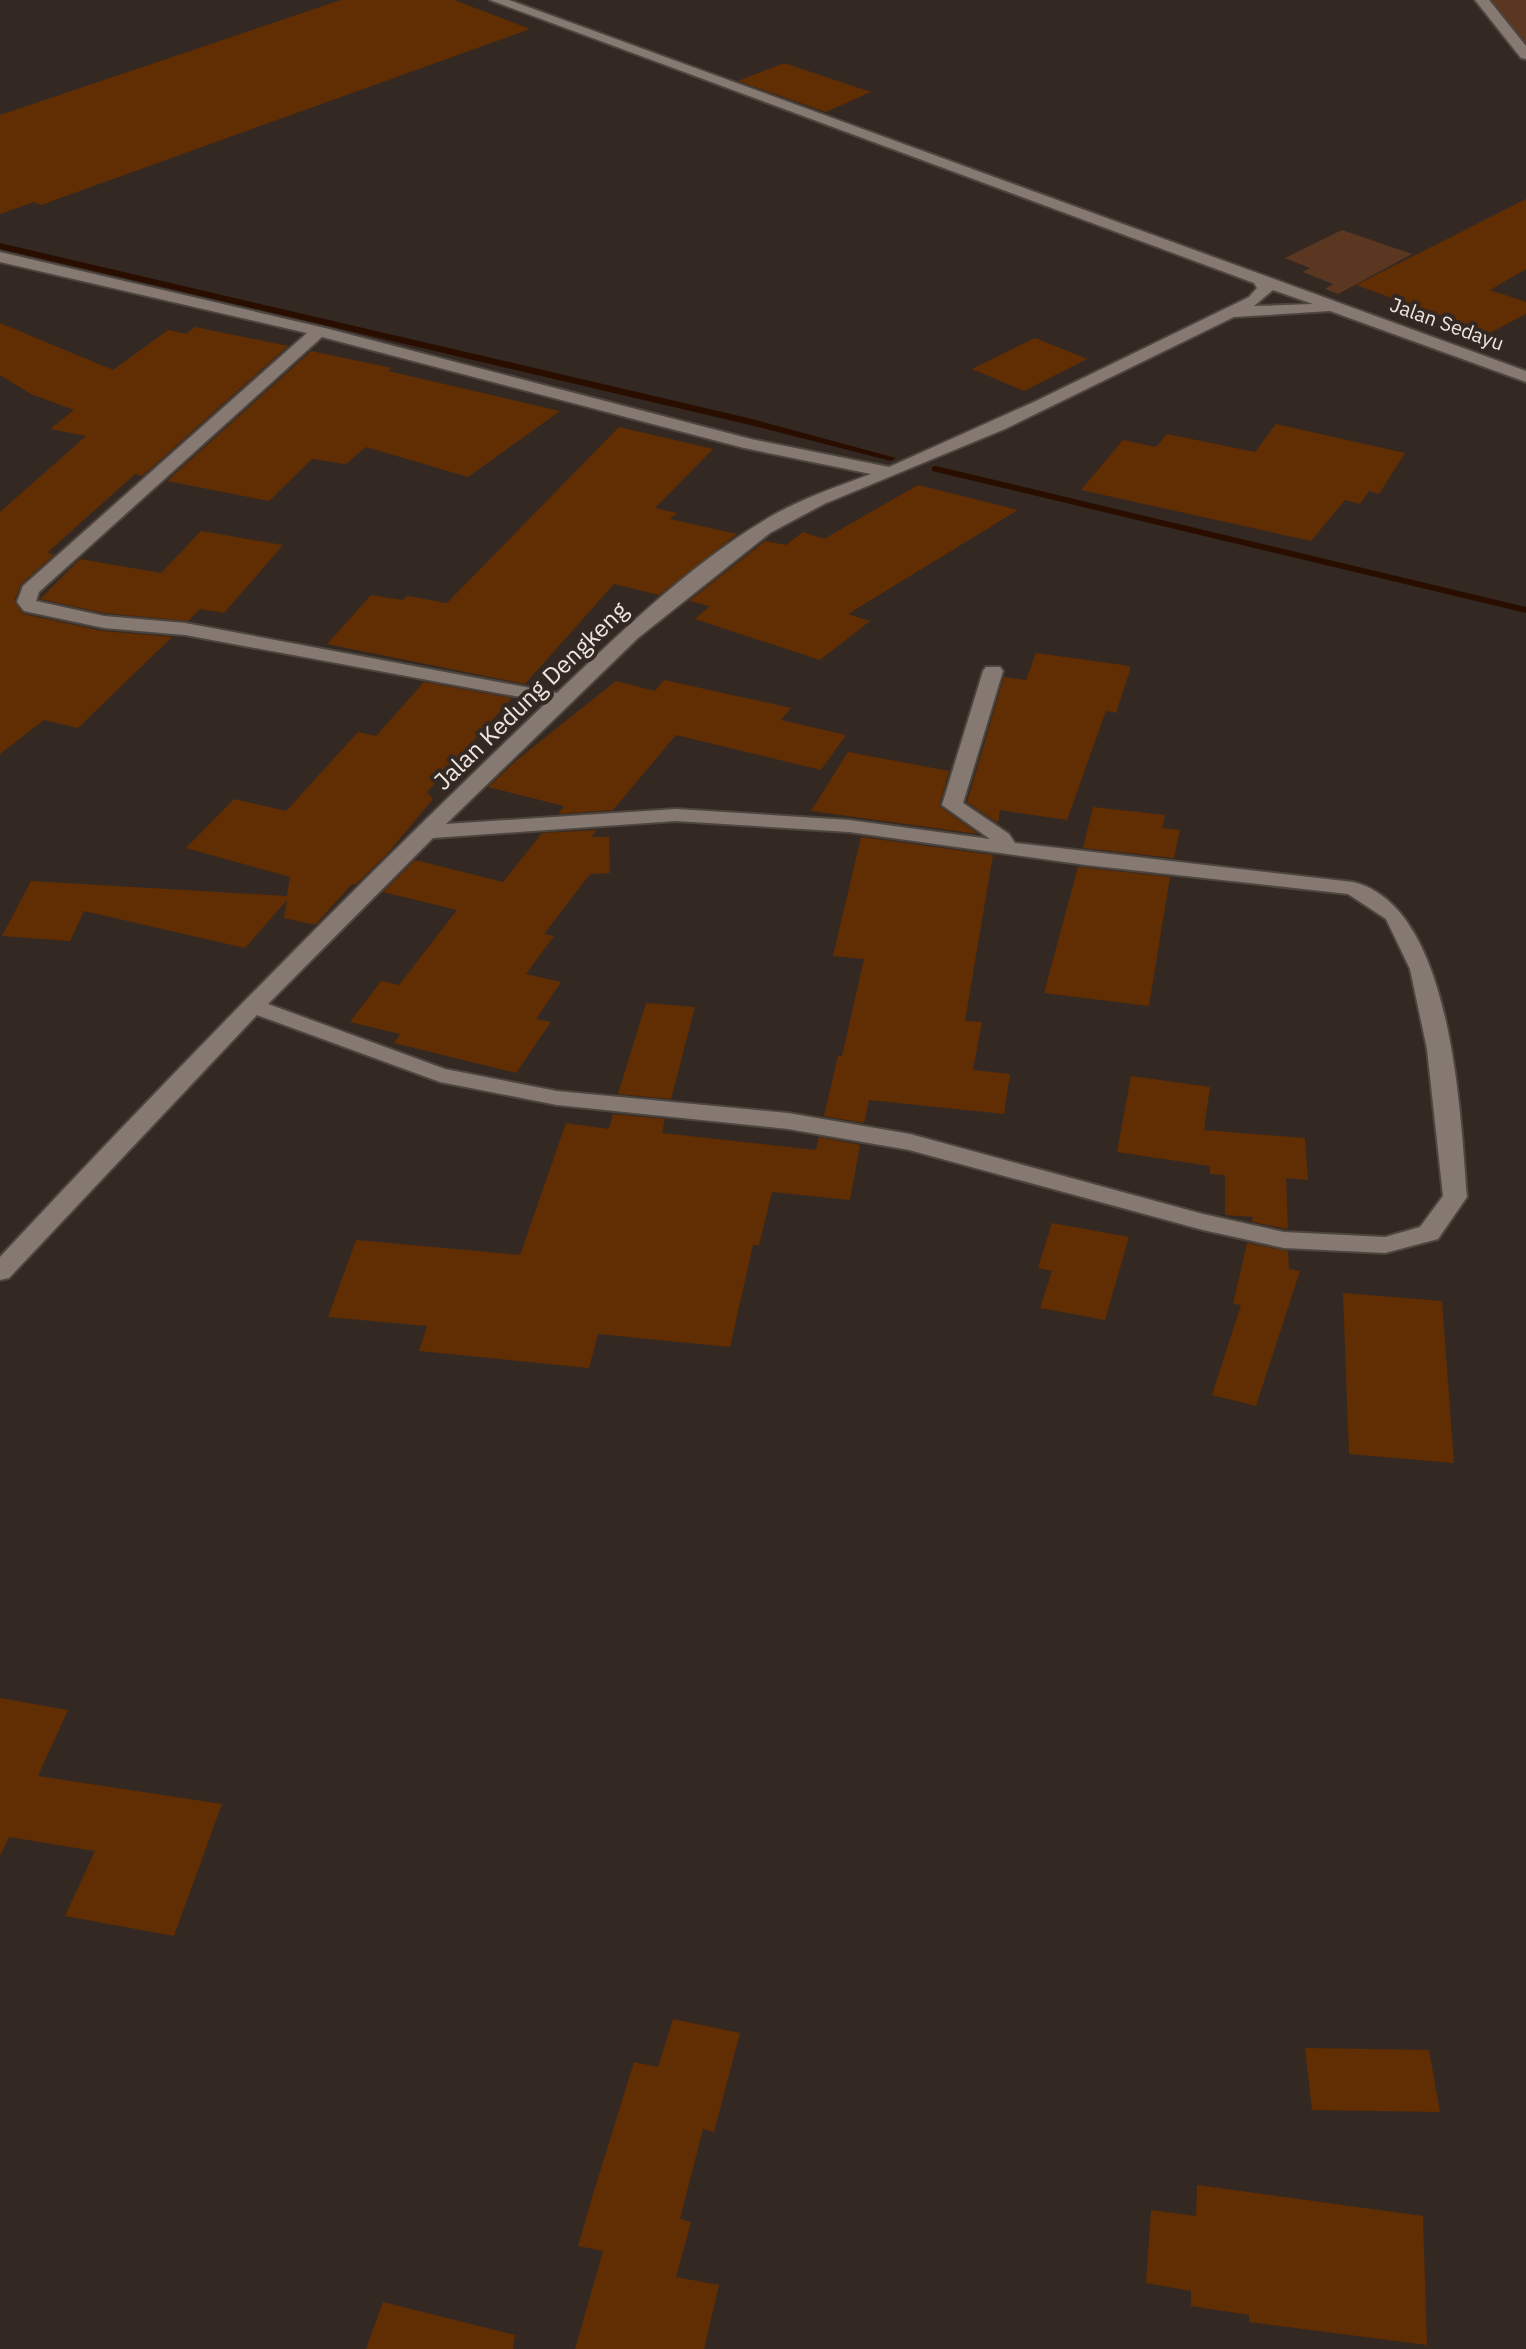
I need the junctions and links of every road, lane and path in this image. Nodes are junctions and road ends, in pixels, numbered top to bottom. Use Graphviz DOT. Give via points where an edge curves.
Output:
graph roads {
  1 [pos="497,0"];
  2 [pos="1482,0"];
  3 [pos="1526,55"];
  4 [pos="0,257"];
  5 [pos="1259,277"];
  6 [pos="1354,313"];
  7 [pos="1215,320"];
  8 [pos="319,331"];
  9 [pos="1526,377"];
  10 [pos="889,472"];
  11 [pos="993,671"];
  12 [pos="560,699"];
  13 [pos="427,832"];
  14 [pos="1007,849"];
  15 [pos="253,1006"];
  16 [pos="0,1272"];
  1 -- 5 [label="street, Jalan Sedayu"];
  2 -- 3 [label="street"];
  4 -- 8 [label="street"];
  5 -- 6 [label="street, Jalan Sedayu"];
  5 -- 7 [label="street" via="1262,294"];
  6 -- 7 [label="street" via="1286,307"];
  6 -- 9 [label="street, Jalan Sedayu"];
  7 -- 10 [label="street, Jalan Kedung Dengkeng"];
  8 -- 10 [label="street" via="750,444"];
  8 -- 12 [label="street" via="30,590 26,602 104,622 185,629"];
  10 -- 12 [label="street, Jalan Kedung Dengkeng" via="829,494 767,527 620,642"];
  11 -- 14 [label="street" via="952,805 1002,838"];
  12 -- 13 [label="street, Jalan Kedung Dengkeng"];
  13 -- 14 [label="street" via="676,815 745,817"];
  13 -- 15 [label="street, Jalan Kedung Dengkeng"];
  14 -- 15 [label="street" via="1353,888 1378,900 1395,916 1416,952 1434,1032 1455,1197 1429,1233 1385,1245 1284,1240 885,1137 788,1121 557,1098 440,1075"];
  15 -- 16 [label="street, Jalan Kedung Dengkeng"];
}
